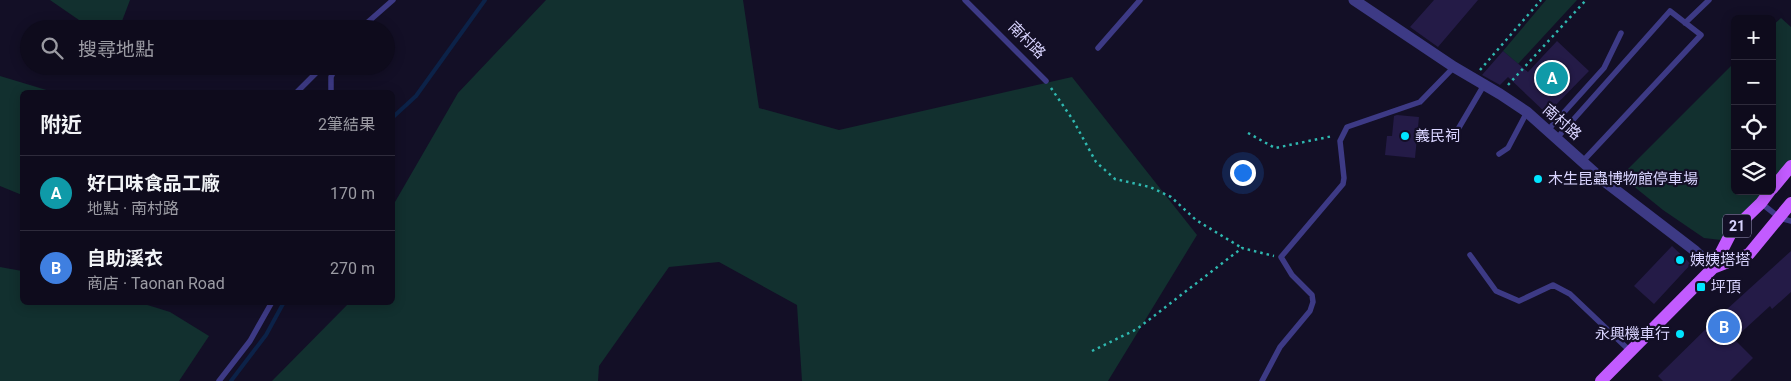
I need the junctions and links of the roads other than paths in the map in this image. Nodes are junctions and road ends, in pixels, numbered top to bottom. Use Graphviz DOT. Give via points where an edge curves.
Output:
graph roads {
  1 [pos="393,0"];
  2 [pos="966,0"];
  3 [pos="1140,0"];
  4 [pos="1354,0"];
  5 [pos="1709,0"];
  6 [pos="370,20"];
  7 [pos="1685,23"];
  8 [pos="1621,33"];
  9 [pos="1098,48"];
  10 [pos="1454,67"];
  11 [pos="314,75"];
  12 [pos="332,75"];
  13 [pos="1046,81"];
  14 [pos="1484,85"];
  15 [pos="299,90"];
  16 [pos="331,90"];
  17 [pos="1527,112"];
  18 [pos="1552,134"];
  19 [pos="1454,136"];
  20 [pos="1498,154"];
  21 [pos="1576,158"];
  22 [pos="1791,166"];
  23 [pos="1776,184"];
  24 [pos="1767,195"];
  25 [pos="1761,202"];
  26 [pos="1791,203"];
  27 [pos="1786,220"];
  28 [pos="1470,255"];
  29 [pos="1713,268"];
  30 [pos="270,305"];
  31 [pos="1629,350"];
  32 [pos="219,381"];
  33 [pos="1262,381"];
  34 [pos="1601,381"];
  1 -- 6 [label="lane"];
  2 -- 13 [label="lane, 南村路"];
  3 -- 9 [label="lane"];
  4 -- 10 [label="street, 南村路"];
  5 -- 7 [label="lane"];
  7 -- 18 [label="lane" via="1670,11"];
  7 -- 21 [label="lane" via="1700,35"];
  8 -- 18 [label="lane" via="1604,68"];
  10 -- 14 [label="street, 南村路"];
  10 -- 33 [label="lane" via="1420,102 1347,127 1343,133 1340,140 1343,184 1281,257 1292,275 1312,295 1313,302 1310,311 1280,346"];
  11 -- 15 [label="lane"];
  12 -- 16 [label="lane"];
  14 -- 17 [label="street, 南村路"];
  14 -- 19 [label="lane"];
  17 -- 18 [label="street, 南村路"];
  17 -- 20 [label="lane" via="1508,148"];
  18 -- 21 [label="street, 南村路"];
  21 -- 29 [label="street, 南村路"];
  22 -- 23 [label="main road, 21"];
  24 -- 25 [label="main road, 21"];
  25 -- 27 [label="lane"];
  25 -- 29 [label="main road, 21" via="1732,231"];
  26 -- 27 [label="main road, 21"];
  27 -- 29 [label="main road, 21" via="1749,254"];
  28 -- 31 [label="lane" via="1496,291 1519,301 1553,285 1570,294"];
  29 -- 31 [label="main road, 21"];
  30 -- 32 [label="lane" via="250,341"];
  31 -- 34 [label="main road, 21"];
}
